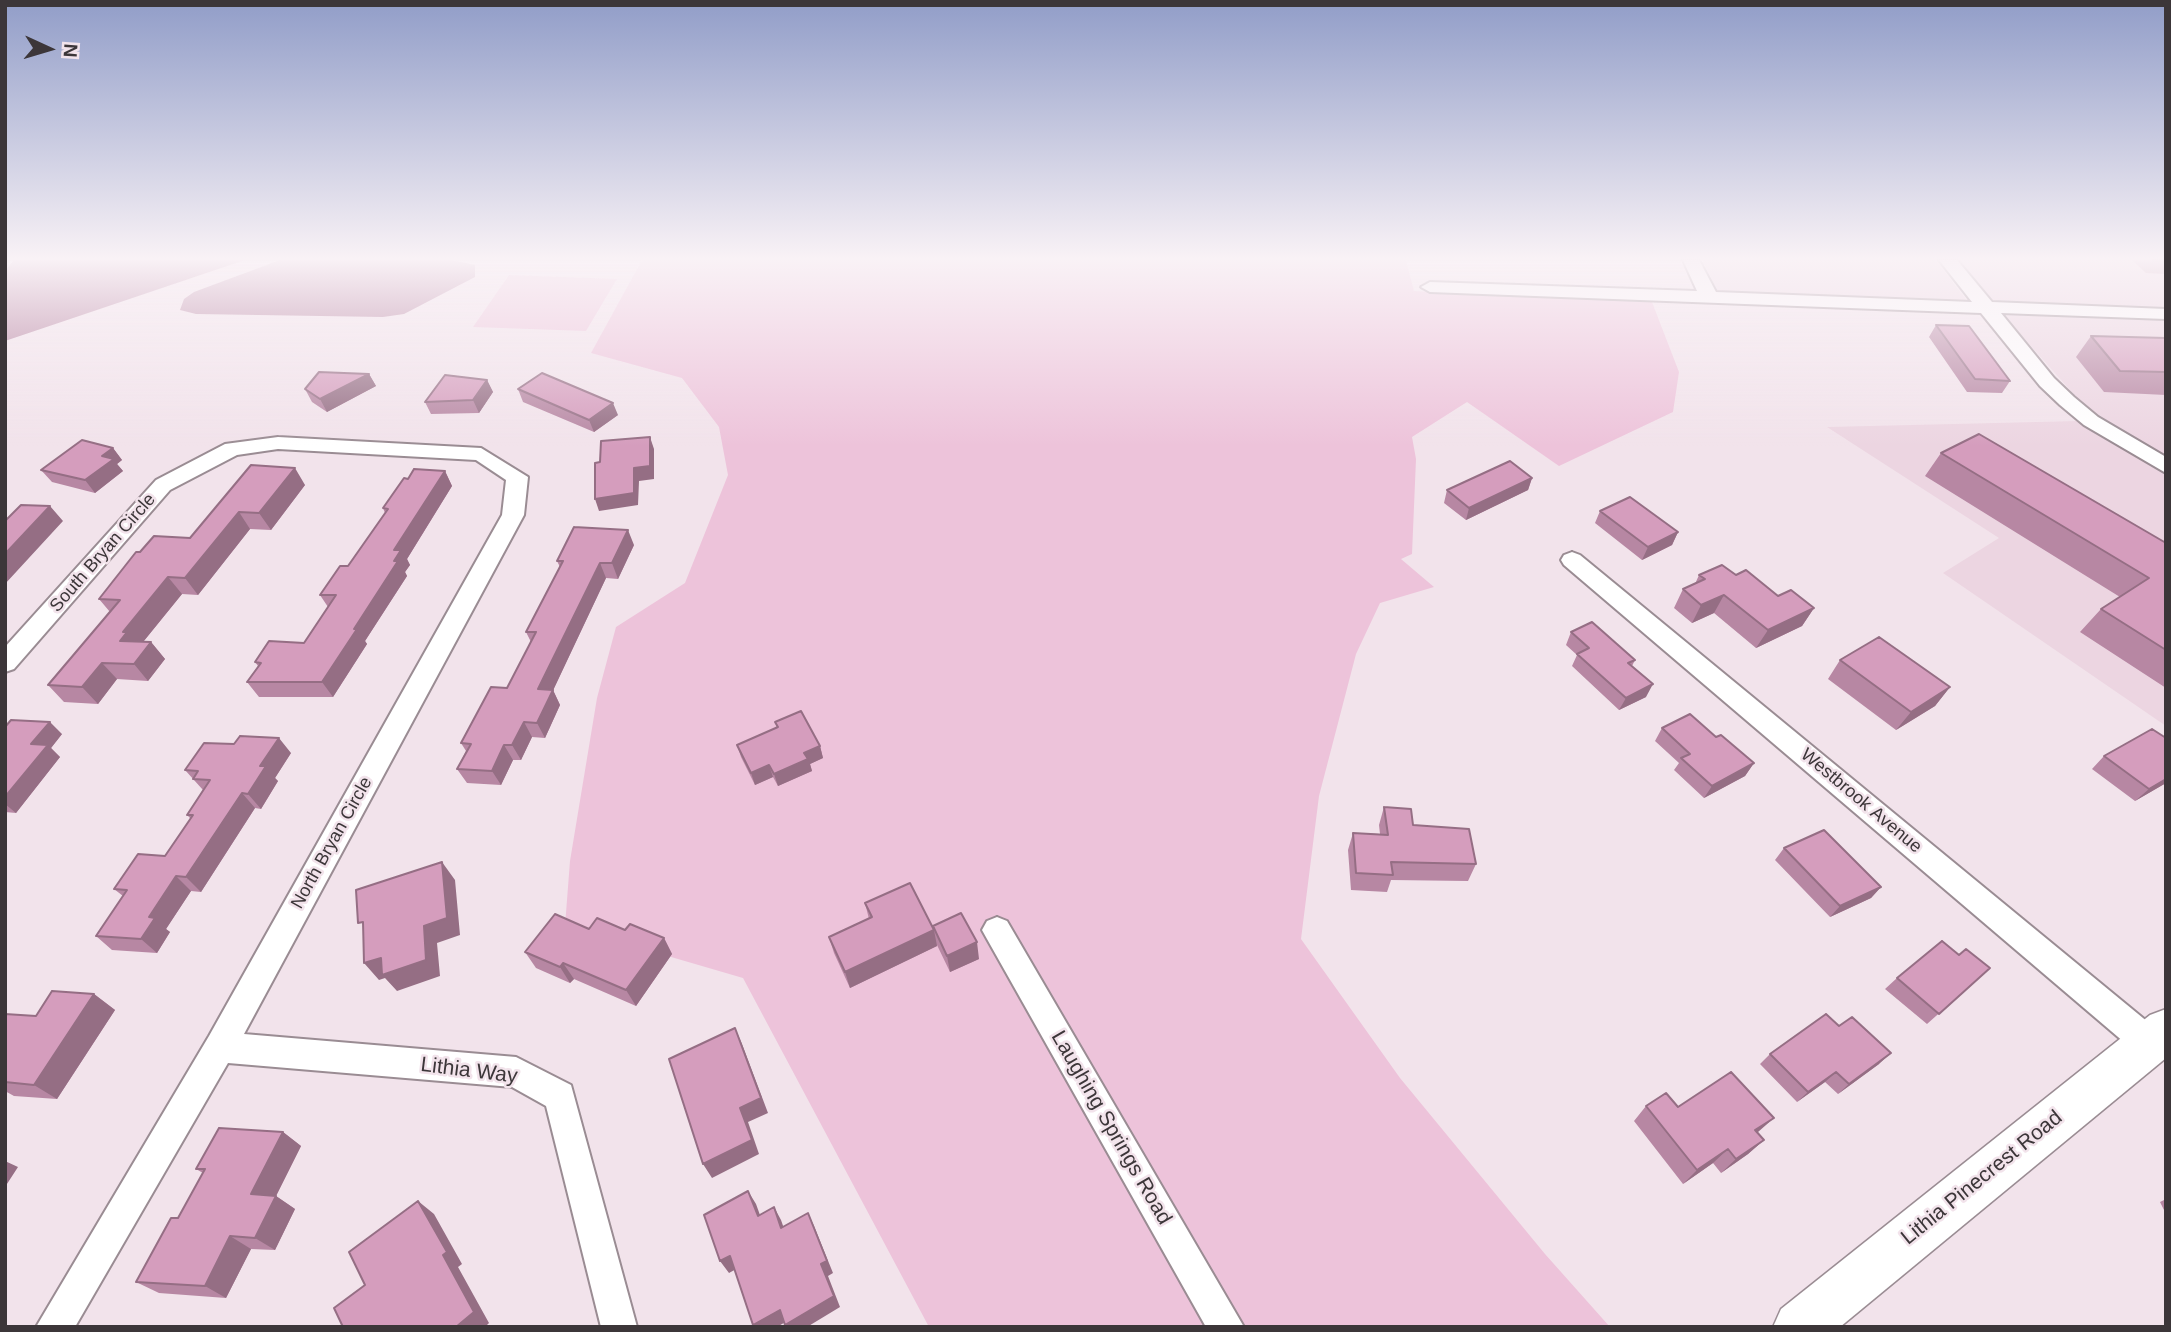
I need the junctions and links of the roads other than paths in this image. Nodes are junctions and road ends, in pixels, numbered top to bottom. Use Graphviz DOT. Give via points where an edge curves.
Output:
graph roads {
  1 [pos="1998,322"];
  2 [pos="378,449"];
  3 [pos="2166,466"];
  4 [pos="1572,561"];
  5 [pos="5,663"];
  6 [pos="997,930"];
  7 [pos="2158,1036"];
  8 [pos="219,1047"];
  9 [pos="54,1327"];
  10 [pos="619,1327"];
  11 [pos="1226,1327"];
  12 [pos="1800,1327"];
  1 -- 3 [label="street" via="2067,401 2091,421"];
  2 -- 5 [label="street, South Bryan Circle" via="278,443 232,449 163,485"];
  2 -- 8 [label="street, North Bryan Circle" via="481,454 517,477 513,515"];
  4 -- 7 [label="street, Westbrook Avenue"];
  6 -- 11 [label="street, Laughing Springs Road"];
  7 -- 12 [label="main road, Lithia Pinecrest Road"];
  8 -- 9 [label="street, North Bryan Circle"];
  8 -- 10 [label="street, Lithia Way" via="516,1072 560,1096"];
}
